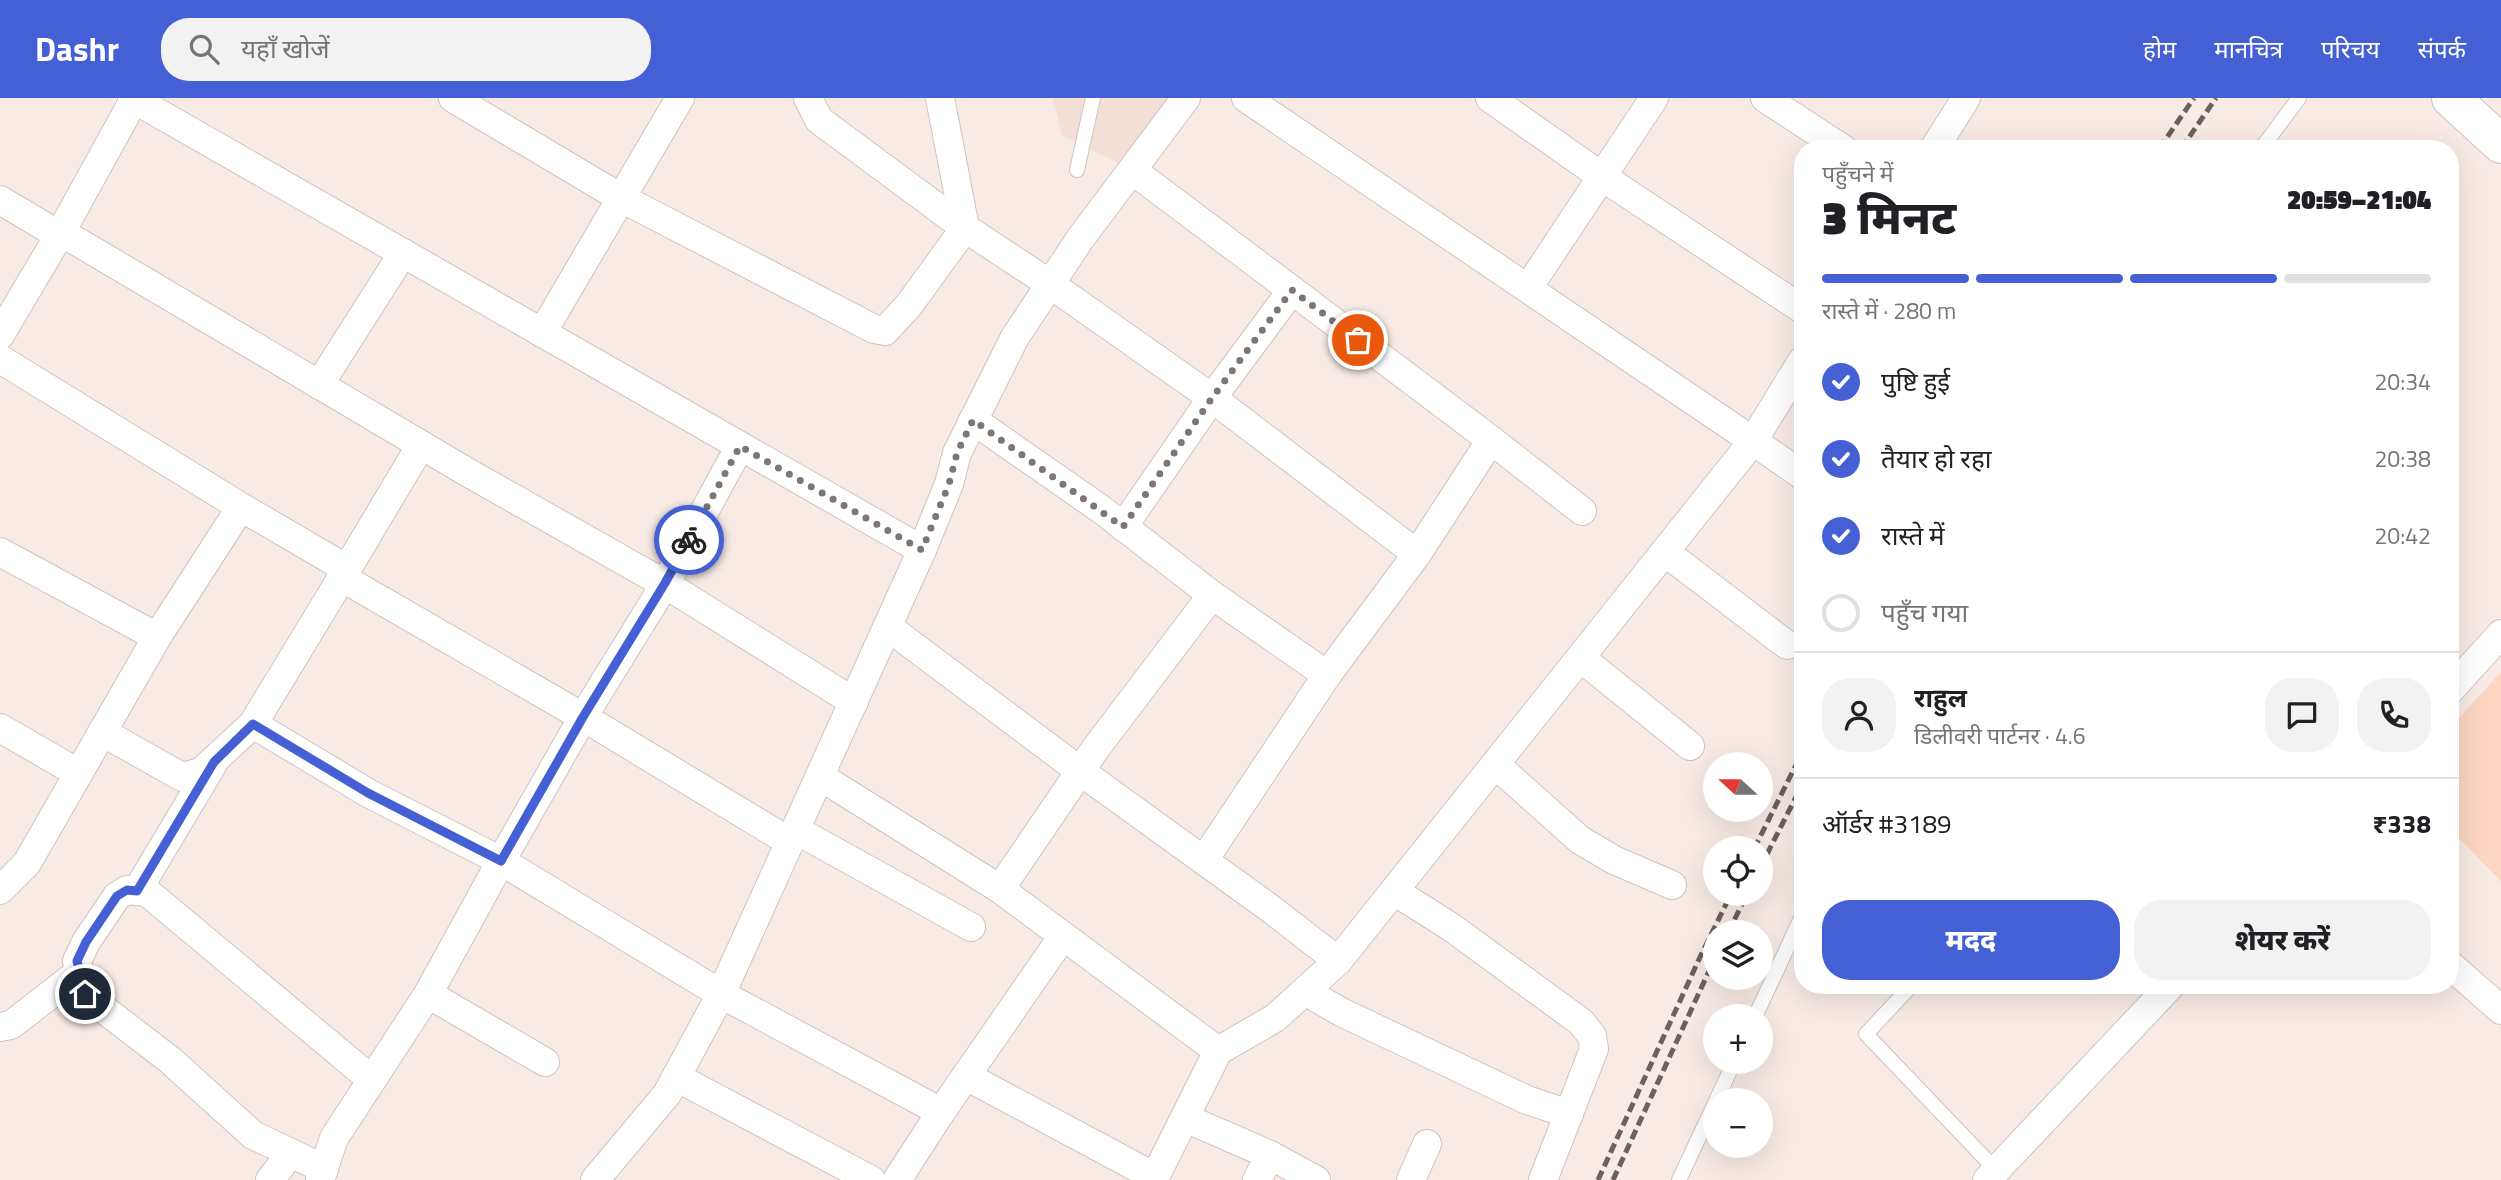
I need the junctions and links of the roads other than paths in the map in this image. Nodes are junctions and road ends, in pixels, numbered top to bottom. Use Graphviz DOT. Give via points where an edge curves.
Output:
graph roads {
  1 [pos="134,98"];
  2 [pos="453,98"];
  3 [pos="680,98"];
  4 [pos="808,98"];
  5 [pos="940,98"];
  6 [pos="1093,98"];
  7 [pos="1186,98"];
  8 [pos="1245,98"];
  9 [pos="1490,98"];
  10 [pos="1654,98"];
  11 [pos="1765,98"];
  12 [pos="1966,98"];
  13 [pos="2299,98"];
  14 [pos="2451,98"];
  15 [pos="1829,140"];
  16 [pos="1940,140"];
  17 [pos="2268,140"];
  18 [pos="2501,144"];
  19 [pos="1077,170"];
  20 [pos="1132,170"];
  21 [pos="1601,176"];
  22 [pos="621,198"];
  23 [pos="0,200"];
  24 [pos="965,228"];
  25 [pos="60,234"];
  26 [pos="403,253"];
  27 [pos="1050,284"];
  28 [pos="1528,288"];
  29 [pos="1292,290"];
  30 [pos="1794,304"];
  31 [pos="542,332"];
  32 [pos="0,335"];
  33 [pos="0,359"];
  34 [pos="1794,374"];
  35 [pos="319,385"];
  36 [pos="1212,398"];
  37 [pos="973,420"];
  38 [pos="1491,440"];
  39 [pos="1753,441"];
  40 [pos="421,445"];
  41 [pos="740,446"];
  42 [pos="1794,469"];
  43 [pos="241,507"];
  44 [pos="1582,511"];
  45 [pos="1123,527"];
  46 [pos="922,550"];
  47 [pos="0,552"];
  48 [pos="1665,552"];
  49 [pos="1417,554"];
  50 [pos="344,573"];
  51 [pos="665,583"];
  52 [pos="1212,595"];
  53 [pos="888,627"];
  54 [pos="2501,634"];
  55 [pos="157,637"];
  56 [pos="1787,645"];
  57 [pos="1581,658"];
  58 [pos="1327,675"];
  59 [pos="2459,680"];
  60 [pos="854,702"];
  61 [pos="583,717"];
  62 [pos="253,724"];
  63 [pos="0,728"];
  64 [pos="102,733"];
  65 [pos="1690,746"];
  66 [pos="214,762"];
  67 [pos="1496,765"];
  68 [pos="1080,771"];
  69 [pos="78,773"];
  70 [pos="821,777"];
  71 [pos="793,836"];
  72 [pos="1203,860"];
  73 [pos="501,861"];
  74 [pos="1672,885"];
  75 [pos="1000,888"];
  76 [pos="0,890"];
  77 [pos="137,891"];
  78 [pos="1394,891"];
  79 [pos="971,927"];
  80 [pos="1794,933"];
  81 [pos="1063,936"];
  82 [pos="1338,961"];
  83 [pos="78,973"];
  84 [pos="2459,973"];
  85 [pos="1305,990"];
  86 [pos="428,994"];
  87 [pos="721,994"];
  88 [pos="1904,994"];
  89 [pos="2163,994"];
  90 [pos="1761,1004"];
  91 [pos="2501,1010"];
  92 [pos="0,1027"];
  93 [pos="1218,1051"];
  94 [pos="545,1062"];
  95 [pos="966,1076"];
  96 [pos="676,1077"];
  97 [pos="372,1080"];
  98 [pos="941,1112"];
  99 [pos="1569,1115"];
  100 [pos="1185,1118"];
  101 [pos="1703,1128"];
  102 [pos="1427,1144"];
  103 [pos="291,1153"];
  104 [pos="1270,1156"];
  105 [pos="322,1175"];
  106 [pos="1992,1175"];
  107 [pos="1160,1178"];
  108 [pos="270,1180"];
  109 [pos="595,1180"];
  110 [pos="871,1180"];
  111 [pos="897,1180"];
  112 [pos="1257,1180"];
  113 [pos="1316,1180"];
  114 [pos="1411,1180"];
  115 [pos="1543,1180"];
  116 [pos="1679,1180"];
  1 -- 25 [label="street"];
  1 -- 26 [label="street"];
  2 -- 22 [label="street"];
  3 -- 22 [label="street"];
  4 -- 24 [label="street" via="819,120"];
  5 -- 24 [label="street"];
  6 -- 19 [label="lane"];
  7 -- 20 [label="street"];
  8 -- 28 [label="street"];
  9 -- 21 [label="street"];
  10 -- 21 [label="street"];
  11 -- 15 [label="street"];
  12 -- 16 [label="street"];
  13 -- 17 [label="lane"];
  14 -- 18 [label="street"];
  20 -- 27 [label="street"];
  20 -- 29 [label="street"];
  21 -- 28 [label="street"];
  21 -- 30 [label="street"];
  22 -- 24 [label="street" via="885,331"];
  22 -- 31 [label="street"];
  23 -- 25 [label="street"];
  24 -- 27 [label="street"];
  25 -- 32 [label="street"];
  25 -- 35 [label="street"];
  26 -- 31 [label="street"];
  26 -- 35 [label="street"];
  27 -- 36 [label="street"];
  27 -- 37 [label="street" via="1015,337"];
  28 -- 39 [label="street"];
  29 -- 36 [label="street"];
  29 -- 38 [label="street"];
  31 -- 41 [label="street"];
  33 -- 43 [label="street"];
  34 -- 39 [label="street"];
  35 -- 40 [label="street"];
  36 -- 45 [label="street"];
  36 -- 49 [label="street"];
  37 -- 45 [label="street"];
  37 -- 46 [label="street"];
  38 -- 44 [label="street"];
  38 -- 49 [label="street"];
  39 -- 42 [label="street"];
  39 -- 48 [label="street"];
  40 -- 50 [label="street"];
  40 -- 51 [label="street"];
  41 -- 46 [label="street"];
  41 -- 51 [label="street"];
  43 -- 50 [label="street"];
  43 -- 55 [label="street"];
  45 -- 52 [label="street"];
  46 -- 53 [label="street"];
  47 -- 55 [label="street"];
  48 -- 56 [label="street"];
  48 -- 57 [label="street"];
  49 -- 58 [label="street"];
  50 -- 61 [label="street"];
  50 -- 62 [label="street"];
  51 -- 60 [label="street"];
  51 -- 61 [label="street"];
  52 -- 58 [label="street"];
  52 -- 68 [label="street"];
  53 -- 60 [label="street"];
  53 -- 68 [label="street"];
  54 -- 59 [label="street"];
  55 -- 64 [label="street"];
  57 -- 65 [label="street"];
  57 -- 67 [label="street"];
  58 -- 72 [label="street"];
  60 -- 70 [label="street"];
  61 -- 71 [label="street"];
  61 -- 73 [label="street"];
  62 -- 66 [label="street"];
  62 -- 73 [label="street" via="368,793"];
  63 -- 69 [label="street"];
  64 -- 66 [label="street" via="181,777 201,772"];
  64 -- 69 [label="street"];
  66 -- 77 [label="street"];
  67 -- 74 [label="street" via="1580,840"];
  67 -- 78 [label="street"];
  68 -- 72 [label="street"];
  68 -- 75 [label="street"];
  69 -- 76 [label="street" via="27,863"];
  70 -- 71 [label="street"];
  70 -- 75 [label="street"];
  71 -- 79 [label="street"];
  71 -- 87 [label="street"];
  72 -- 82 [label="street"];
  73 -- 86 [label="street"];
  73 -- 87 [label="street"];
  75 -- 81 [label="street"];
  77 -- 83 [label="street" via="117,896 86,942 77,961"];
  77 -- 97 [label="street" via="147,892"];
  78 -- 82 [label="street"];
  78 -- 99 [label="street" via="1581,1022 1592,1036 1594,1049"];
  80 -- 90 [label="lane"];
  81 -- 93 [label="street"];
  81 -- 95 [label="street"];
  82 -- 85 [label="street"];
  83 -- 92 [label="street" via="11,1025"];
  83 -- 103 [label="street" via="85,994 170,1060 253,1135"];
  84 -- 91 [label="street"];
  85 -- 93 [label="street" via="1275,1018"];
  85 -- 99 [label="street" via="1340,1012"];
  86 -- 94 [label="street"];
  86 -- 97 [label="street"];
  87 -- 96 [label="street"];
  87 -- 98 [label="street"];
  88 -- 106 [label="lane" via="1866,1034"];
  89 -- 106 [label="street"];
  93 -- 100 [label="street"];
  95 -- 98 [label="street"];
  95 -- 107 [label="street"];
  96 -- 109 [label="street"];
  96 -- 110 [label="street"];
  97 -- 105 [label="street" via="334,1138"];
  98 -- 111 [label="street"];
  99 -- 115 [label="street"];
  100 -- 104 [label="street"];
  100 -- 107 [label="street"];
  101 -- 116 [label="lane"];
  102 -- 114 [label="street"];
  103 -- 105 [label="street"];
  103 -- 108 [label="street"];
  104 -- 112 [label="street"];
  104 -- 113 [label="street"];
}
